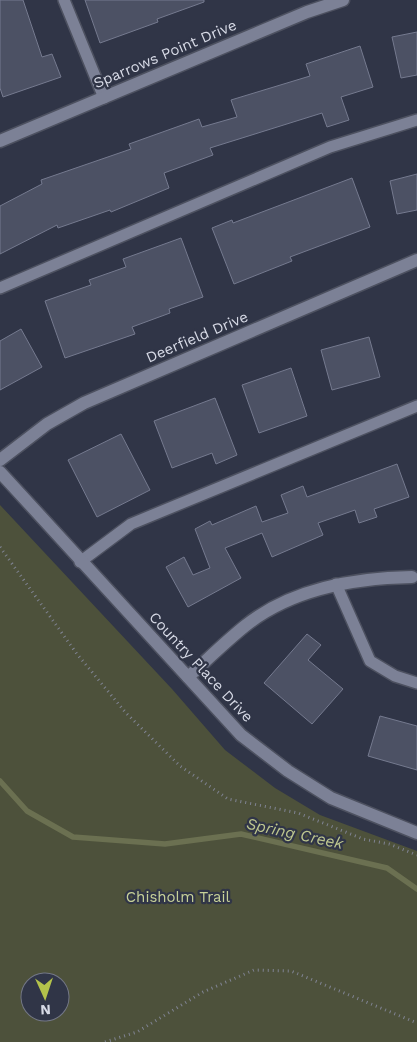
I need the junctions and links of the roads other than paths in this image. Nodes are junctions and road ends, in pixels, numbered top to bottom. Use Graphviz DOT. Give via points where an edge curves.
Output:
graph roads {
  1 [pos="64,0"];
  2 [pos="343,0"];
  3 [pos="104,98"];
  4 [pos="417,120"];
  5 [pos="0,141"];
  6 [pos="417,260"];
  7 [pos="0,288"];
  8 [pos="417,406"];
  9 [pos="0,460"];
  10 [pos="0,472"];
  11 [pos="80,562"];
  12 [pos="412,577"];
  13 [pos="336,584"];
  14 [pos="188,677"];
  15 [pos="417,683"];
  16 [pos="417,833"];
  1 -- 3 [label="lane"];
  2 -- 3 [label="street, Sparrows Point Drive" via="307,12"];
  3 -- 5 [label="street, Sparrows Point Drive"];
  4 -- 7 [label="lane" via="330,147"];
  6 -- 9 [label="street, Deerfield Drive" via="84,403 47,424"];
  8 -- 11 [label="lane" via="130,524"];
  10 -- 11 [label="street, Country Place Drive"];
  11 -- 14 [label="street, Country Place Drive"];
  12 -- 13 [label="street"];
  13 -- 14 [label="street" via="281,605 247,624"];
  13 -- 15 [label="lane" via="370,661 395,676"];
  14 -- 16 [label="street, Country Place Drive" via="241,735 288,771 331,798"];
}
